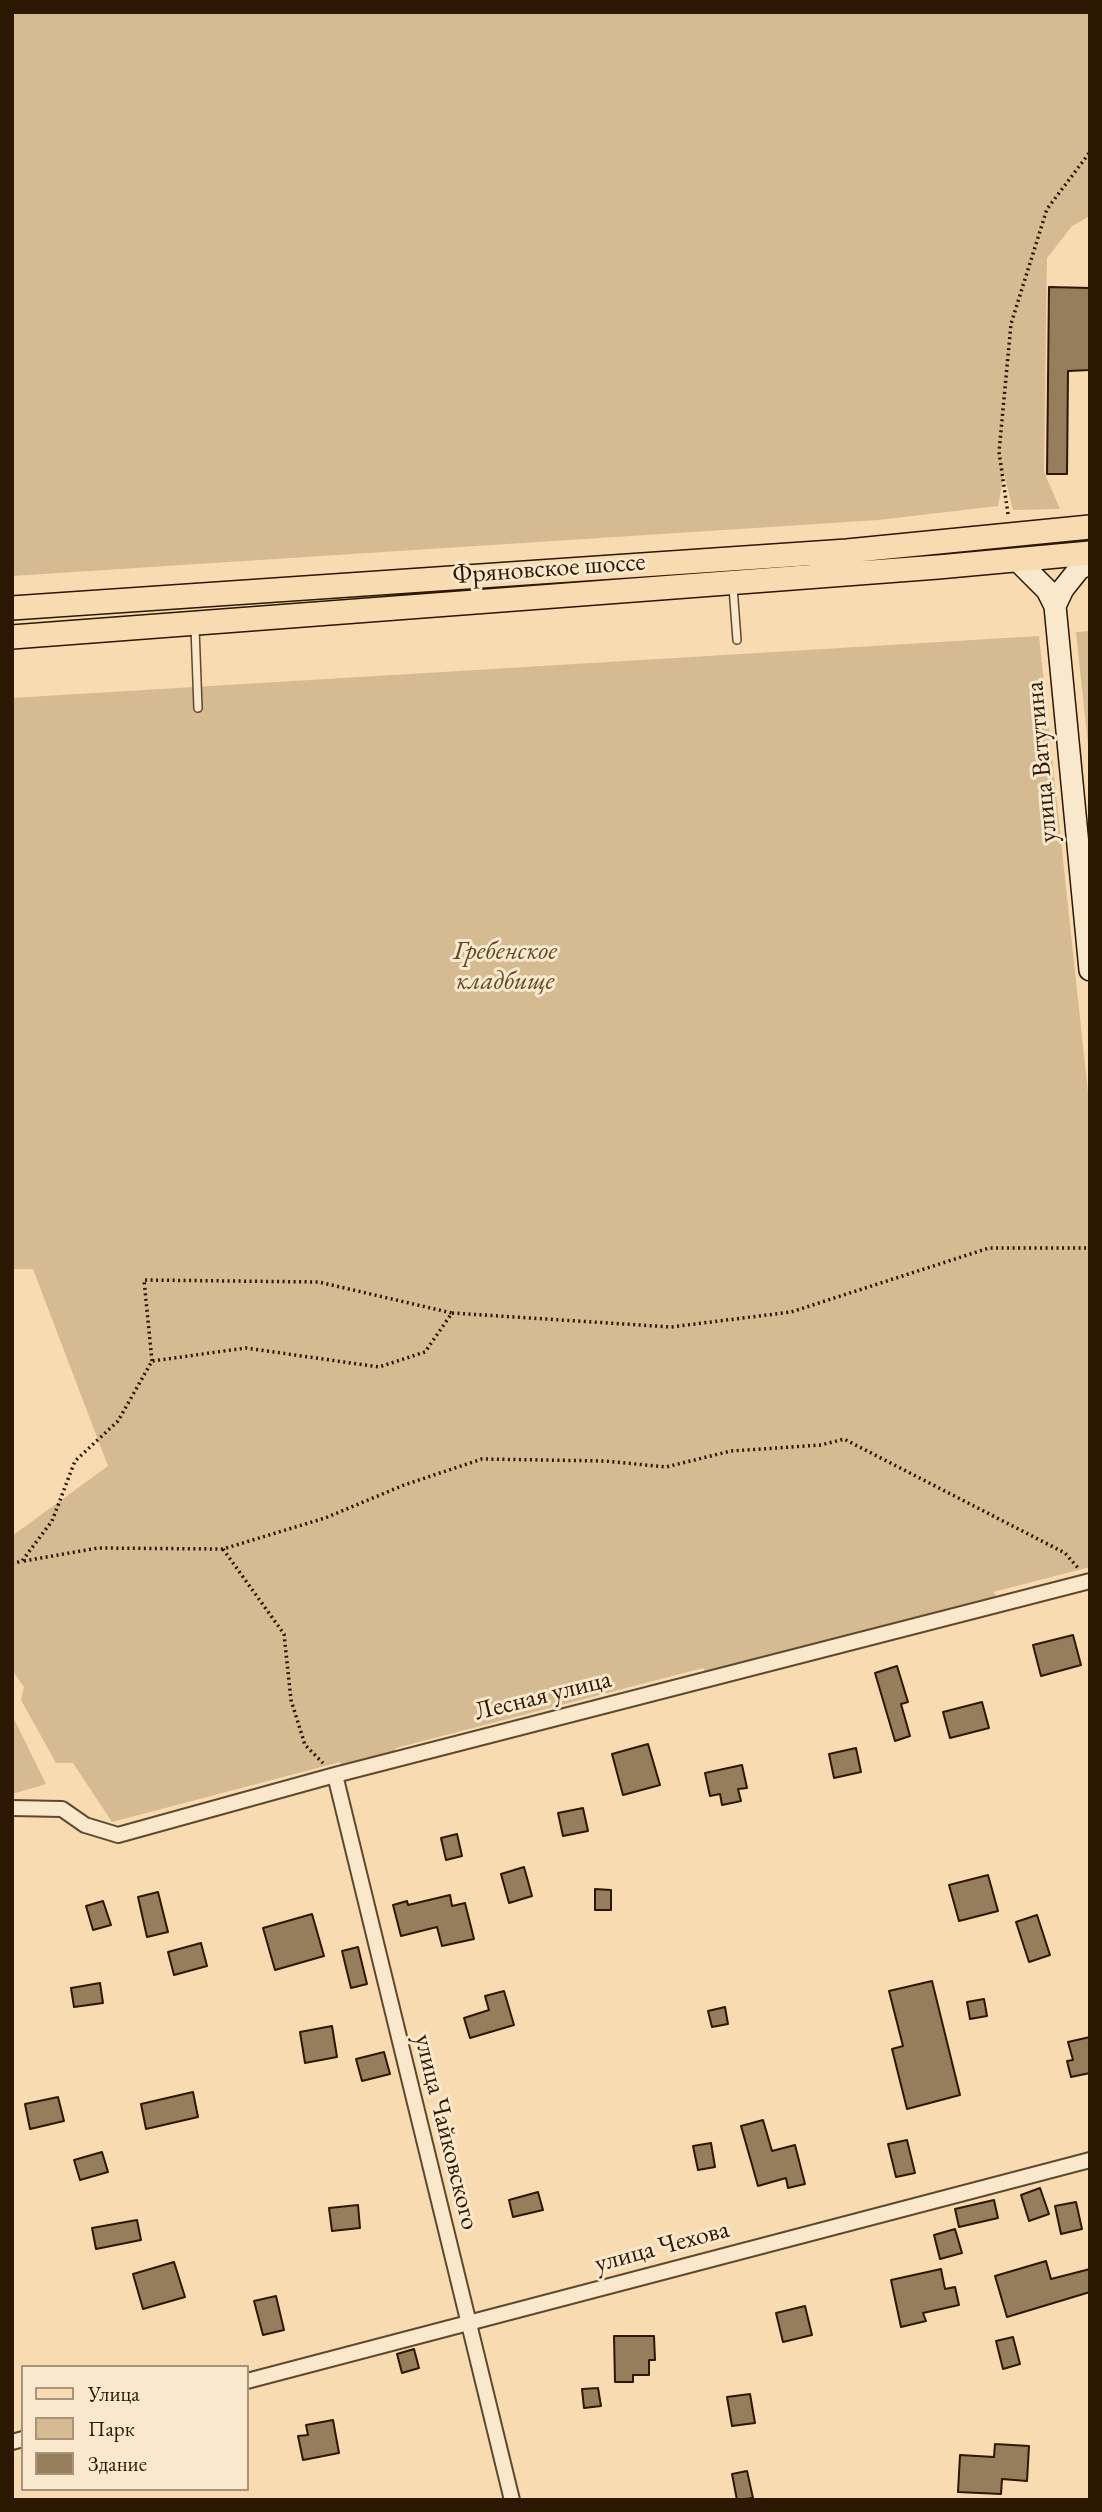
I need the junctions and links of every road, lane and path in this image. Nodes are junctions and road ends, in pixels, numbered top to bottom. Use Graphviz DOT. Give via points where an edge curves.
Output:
graph roads {
  1 [pos="1090,152"];
  2 [pos="1009,517"];
  3 [pos="1090,527"];
  4 [pos="1090,553"];
  5 [pos="1018,561"];
  6 [pos="1090,563"];
  7 [pos="733,583"];
  8 [pos="1055,606"];
  9 [pos="12,608"];
  10 [pos="194,623"];
  11 [pos="12,636"];
  12 [pos="737,640"];
  13 [pos="198,708"];
  14 [pos="1090,970"];
  15 [pos="1090,1248"];
  16 [pos="452,1313"];
  17 [pos="152,1361"];
  18 [pos="223,1549"];
  19 [pos="22,1561"];
  20 [pos="12,1564"];
  21 [pos="1090,1581"];
  22 [pos="334,1774"];
  23 [pos="12,1808"];
  24 [pos="1090,2160"];
  25 [pos="468,2323"];
  26 [pos="248,2381"];
  27 [pos="512,2500"];
  1 -- 2 [label="path" via="1047,209 1011,324 999,453"];
  3 -- 9 [label="main road, Фряновское шоссе" via="847,551"];
  4 -- 5 [label="main road, Фряновское шоссе"];
  5 -- 7 [label="main road, Фряновское шоссе"];
  5 -- 8 [label="street" via="1047,590"];
  6 -- 8 [label="street" via="1079,569"];
  7 -- 10 [label="main road, Фряновское шоссе"];
  7 -- 12 [label="lane"];
  8 -- 14 [label="street, улица Ватутина"];
  10 -- 11 [label="main road, Фряновское шоссе"];
  10 -- 13 [label="lane"];
  15 -- 16 [label="path" via="989,1248 791,1312 671,1327"];
  16 -- 17 [label="path" via="425,1352 379,1367 246,1348"];
  16 -- 17 [label="path" via="319,1282 144,1280"];
  17 -- 19 [label="path" via="118,1421 75,1461 51,1521"];
  18 -- 19 [label="path" via="98,1548"];
  18 -- 21 [label="path" via="325,1518 482,1459 666,1467 731,1451 844,1439 1065,1553"];
  18 -- 22 [label="path" via="284,1634 291,1700 305,1745"];
  19 -- 20 [label="path"];
  21 -- 22 [label="street, Лесная улица"];
  22 -- 23 [label="street, Лесная улица" via="118,1836 85,1825 62,1809"];
  22 -- 25 [label="street, улица Чайковского"];
  24 -- 25 [label="street, улица Чехова"];
  25 -- 26 [label="street, улица Чехова"];
  25 -- 27 [label="street, улица Чайковского"];
}
